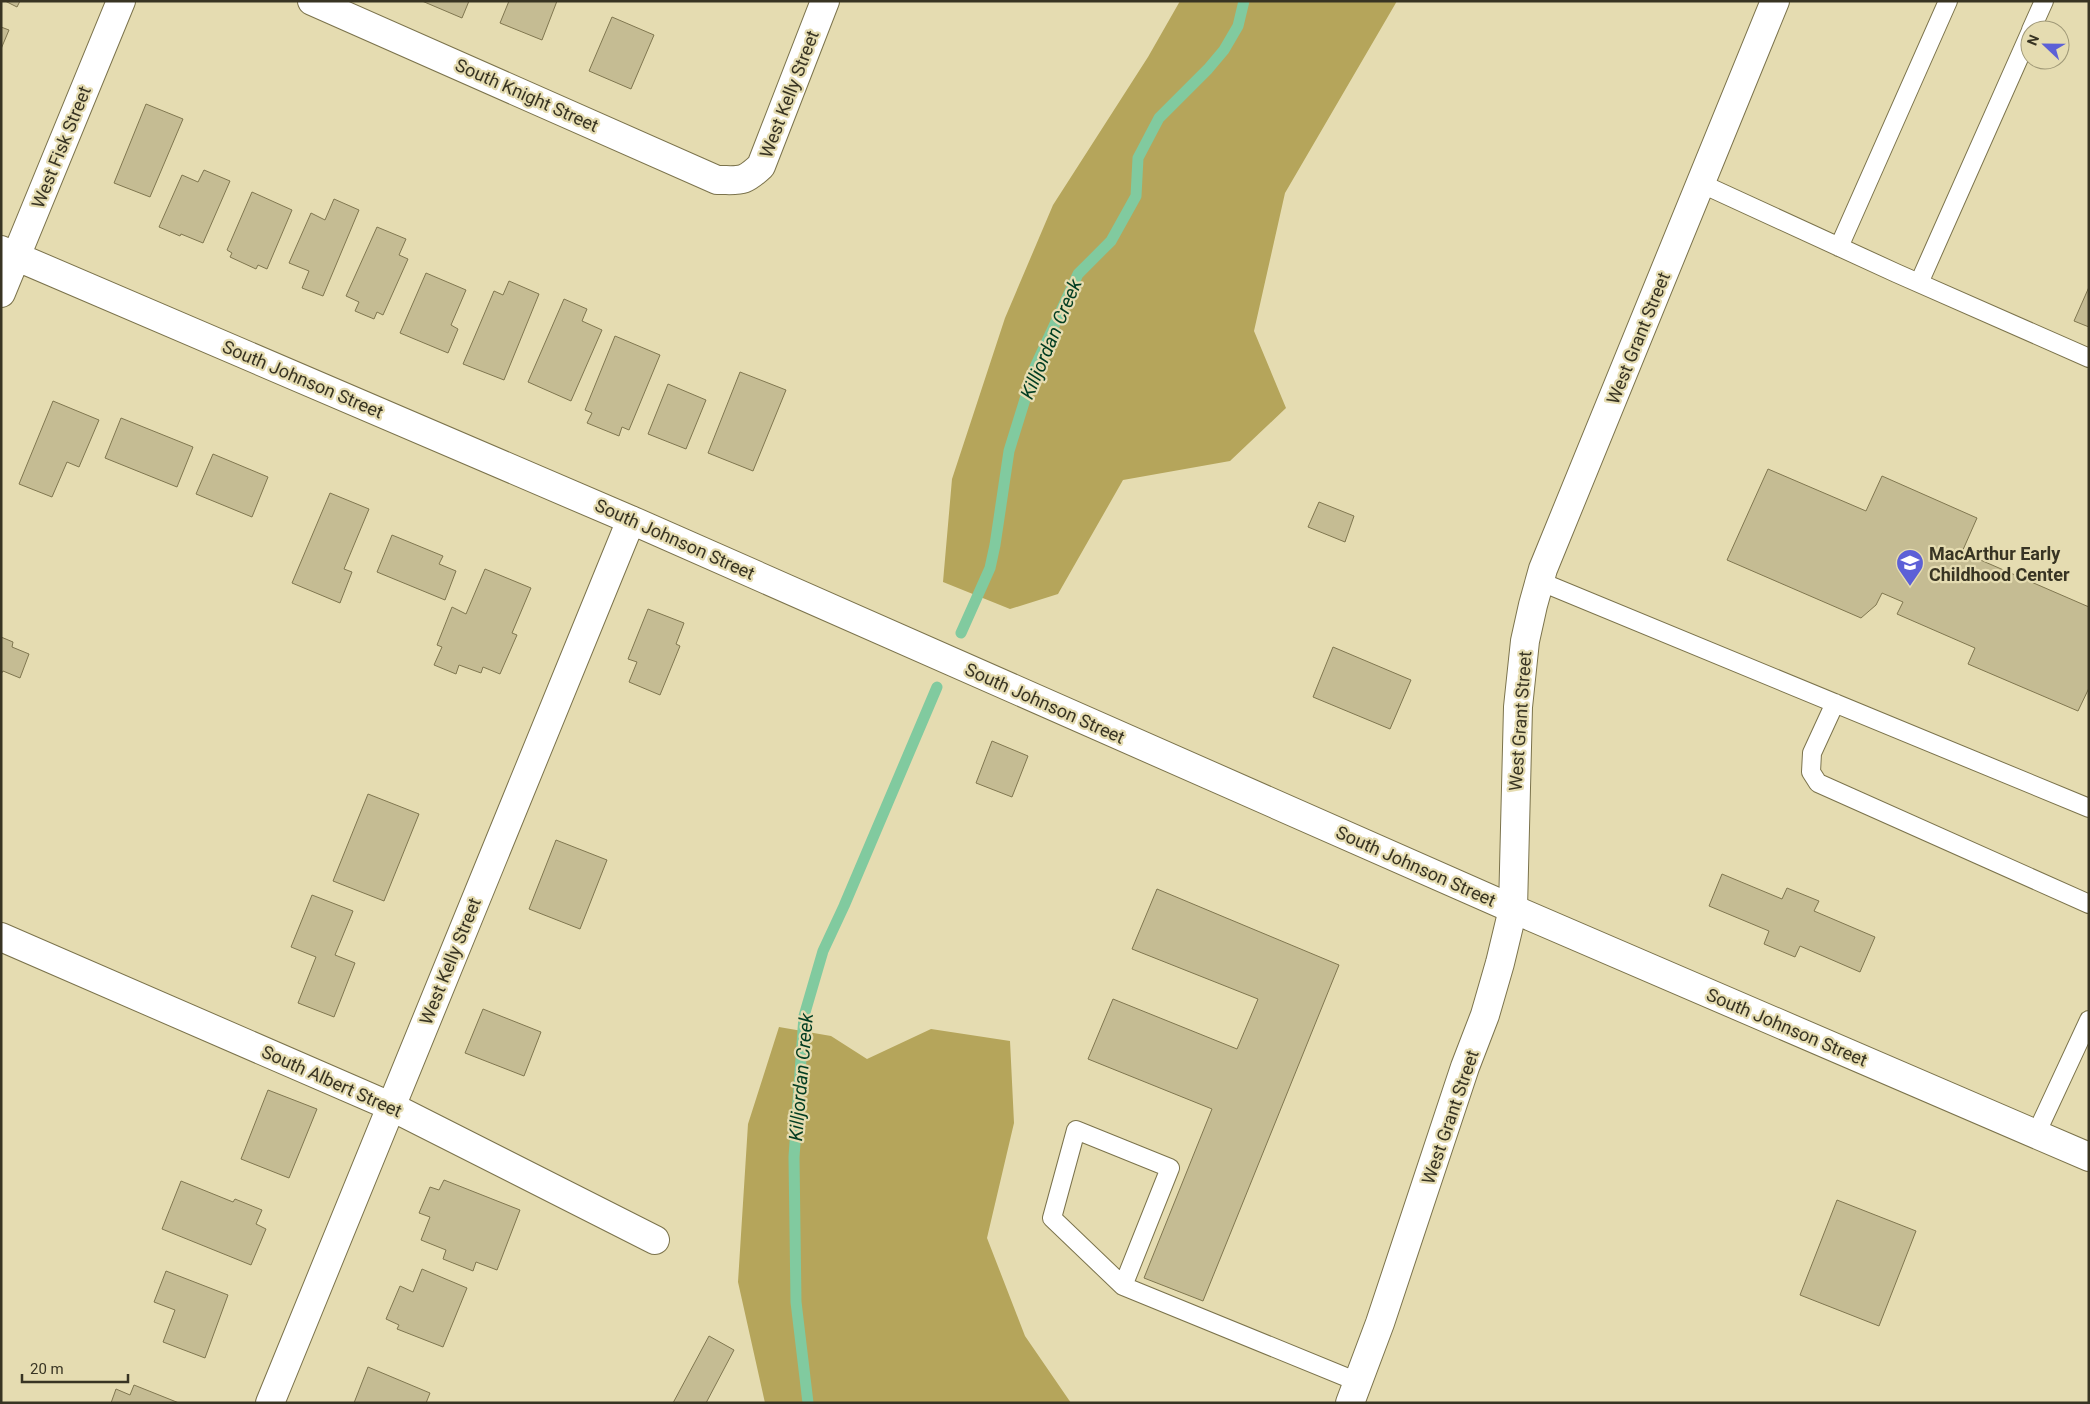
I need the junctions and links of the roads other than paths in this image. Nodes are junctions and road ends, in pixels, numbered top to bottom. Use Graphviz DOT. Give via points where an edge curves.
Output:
graph roads {
  1 [pos="121,1"];
  2 [pos="312,1"];
  3 [pos="825,1"];
  4 [pos="1775,1"];
  5 [pos="1948,1"];
  6 [pos="2044,1"];
  7 [pos="2036,20"];
  8 [pos="2020,56"];
  9 [pos="743,180"];
  10 [pos="1700,183"];
  11 [pos="1839,247"];
  12 [pos="9,253"];
  13 [pos="1919,283"];
  14 [pos="1,293"];
  15 [pos="2089,358"];
  16 [pos="631,520"];
  17 [pos="1538,586"];
  18 [pos="1835,703"];
  19 [pos="2089,808"];
  20 [pos="2089,904"];
  21 [pos="1512,909"];
  22 [pos="1,937"];
  23 [pos="2089,1020"];
  24 [pos="390,1106"];
  25 [pos="2036,1134"];
  26 [pos="2089,1157"];
  27 [pos="655,1240"];
  28 [pos="1123,1286"];
  29 [pos="1354,1392"];
  30 [pos="270,1403"];
  1 -- 12 [label="street, West Fisk Street"];
  2 -- 9 [label="street, South Knight Street" via="717,180"];
  3 -- 9 [label="street, West Kelly Street" via="761,166"];
  4 -- 10 [label="street, West Grant Street"];
  5 -- 11 [label="lane"];
  6 -- 7 [label="lane"];
  8 -- 13 [label="lane"];
  10 -- 11 [label="lane"];
  10 -- 17 [label="street, West Grant Street"];
  11 -- 13 [label="lane"];
  12 -- 14 [label="street, West Fisk Street"];
  12 -- 16 [label="street, South Johnson Street"];
  13 -- 15 [label="lane"];
  16 -- 21 [label="street, South Johnson Street"];
  16 -- 24 [label="street, West Kelly Street"];
  17 -- 18 [label="lane" via="1551,586"];
  17 -- 21 [label="street, West Grant Street" via="1525,641 1518,707"];
  18 -- 19 [label="lane"];
  18 -- 20 [label="lane" via="1812,754 1811,772 1818,783"];
  21 -- 25 [label="street, South Johnson Street"];
  21 -- 29 [label="street, West Grant Street" via="1485,1015"];
  22 -- 24 [label="street, South Albert Street"];
  23 -- 25 [label="lane"];
  24 -- 27 [label="street, South Albert Street"];
  24 -- 30 [label="street, West Kelly Street"];
  25 -- 26 [label="street, South Johnson Street"];
  28 -- 28 [label="lane" via="1052,1218 1076,1130 1170,1168"];
  28 -- 29 [label="lane"];
}
